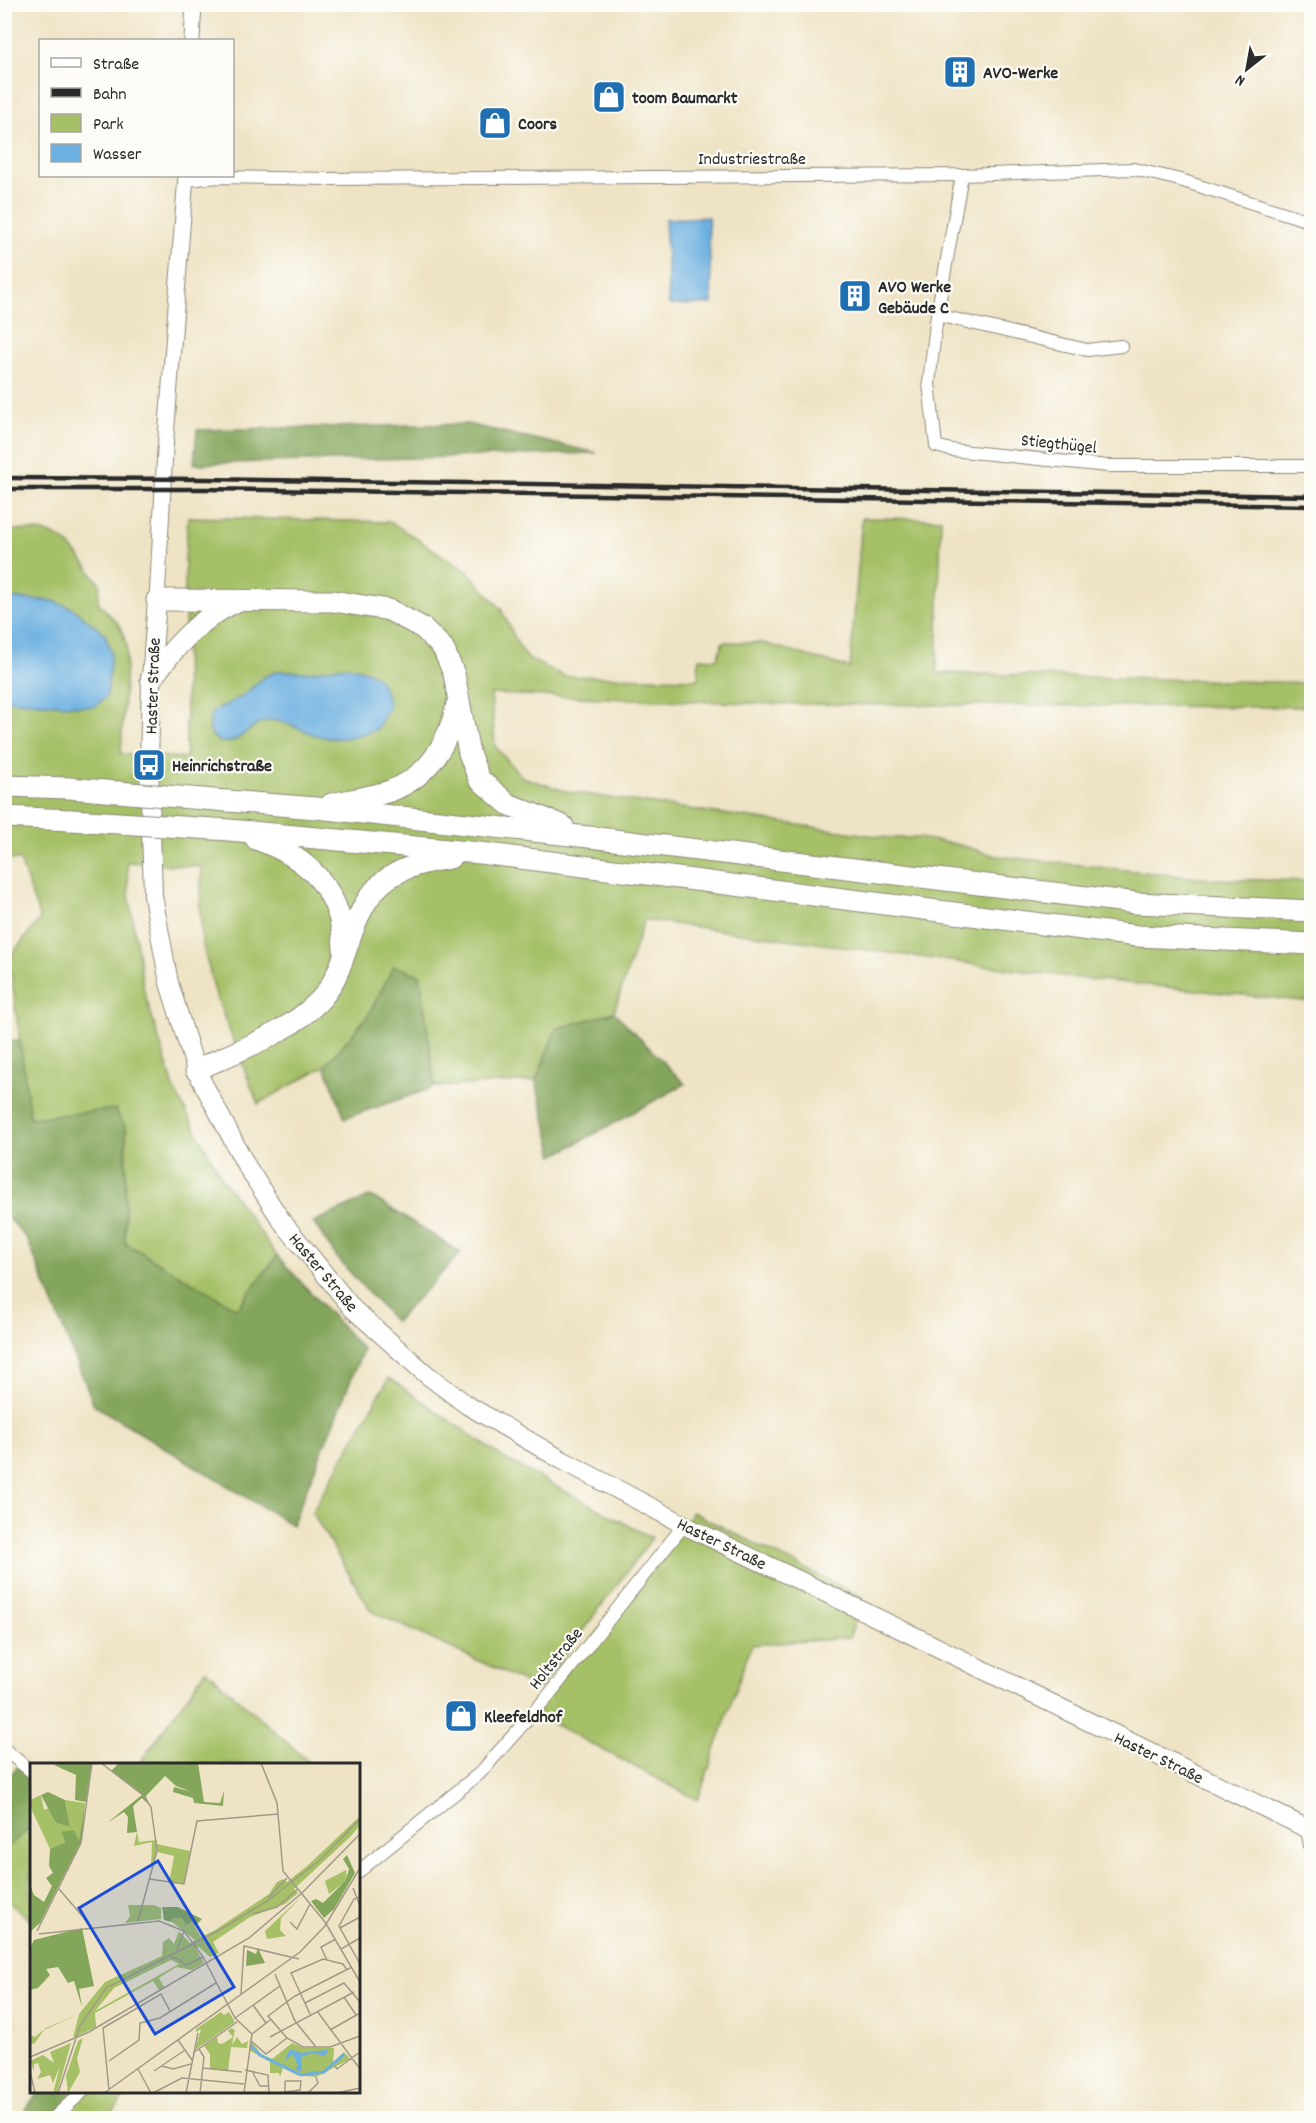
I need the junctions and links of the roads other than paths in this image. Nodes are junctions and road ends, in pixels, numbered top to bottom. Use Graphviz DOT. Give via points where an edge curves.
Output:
graph roads {
  1 [pos="194,4"];
  2 [pos="192,39"];
  3 [pos="962,175"];
  4 [pos="186,178"];
  5 [pos="1311,222"];
  6 [pos="937,315"];
  7 [pos="1121,346"];
  8 [pos="1311,466"];
  9 [pos="157,600"];
  10 [pos="238,600"];
  11 [pos="151,679"];
  12 [pos="459,697"];
  13 [pos="4,786"];
  14 [pos="316,808"];
  15 [pos="4,817"];
  16 [pos="229,830"];
  17 [pos="598,838"];
  18 [pos="480,853"];
  19 [pos="1311,911"];
  20 [pos="1311,944"];
  21 [pos="344,955"];
  22 [pos="196,1070"];
  23 [pos="684,1525"];
  24 [pos="4,1749"];
  25 [pos="30,1770"];
  26 [pos="1309,1830"];
  27 [pos="1311,1857"];
  28 [pos="360,1870"];
  29 [pos="80,2093"];
  30 [pos="54,2118"];
  1 -- 2 [label="street"];
  3 -- 4 [label="street, Industriestraße"];
  3 -- 5 [label="street, Industriestraße" via="1134,169"];
  3 -- 6 [label="street, Stiegthügel"];
  4 -- 9 [label="street, Haster Straße"];
  6 -- 7 [label="street" via="1087,350"];
  6 -- 8 [label="street, Stiegthügel" via="929,383 936,446 1108,466"];
  9 -- 10 [label="highway"];
  9 -- 11 [label="main road, Haster Straße"];
  10 -- 11 [label="highway" via="215,611 187,635"];
  10 -- 12 [label="highway" via="333,601 389,610 423,628 443,648"];
  11 -- 22 [label="main road, Haster Straße" via="153,896 169,983"];
  12 -- 14 [label="highway" via="452,729 419,775 391,790"];
  12 -- 17 [label="highway" via="469,753 479,779 508,804"];
  13 -- 14 [label="highway, bridge"];
  14 -- 17 [label="highway"];
  15 -- 16 [label="highway, bridge"];
  16 -- 18 [label="highway"];
  16 -- 21 [label="highway" via="290,852 317,875 334,902 343,928"];
  17 -- 19 [label="highway" via="1136,903"];
  18 -- 20 [label="highway" via="1137,936"];
  18 -- 21 [label="highway" via="426,862 393,874 375,888 355,920"];
  21 -- 22 [label="highway" via="338,973 321,999 287,1026"];
  22 -- 23 [label="main road, Haster Straße" via="246,1165 281,1220 353,1309 389,1343 467,1405"];
  23 -- 26 [label="main road, Haster Straße"];
  23 -- 28 [label="street, Holtstraße" via="548,1696 480,1773"];
  24 -- 25 [label="street"];
  26 -- 27 [label="street"];
  29 -- 30 [label="street"];
}
